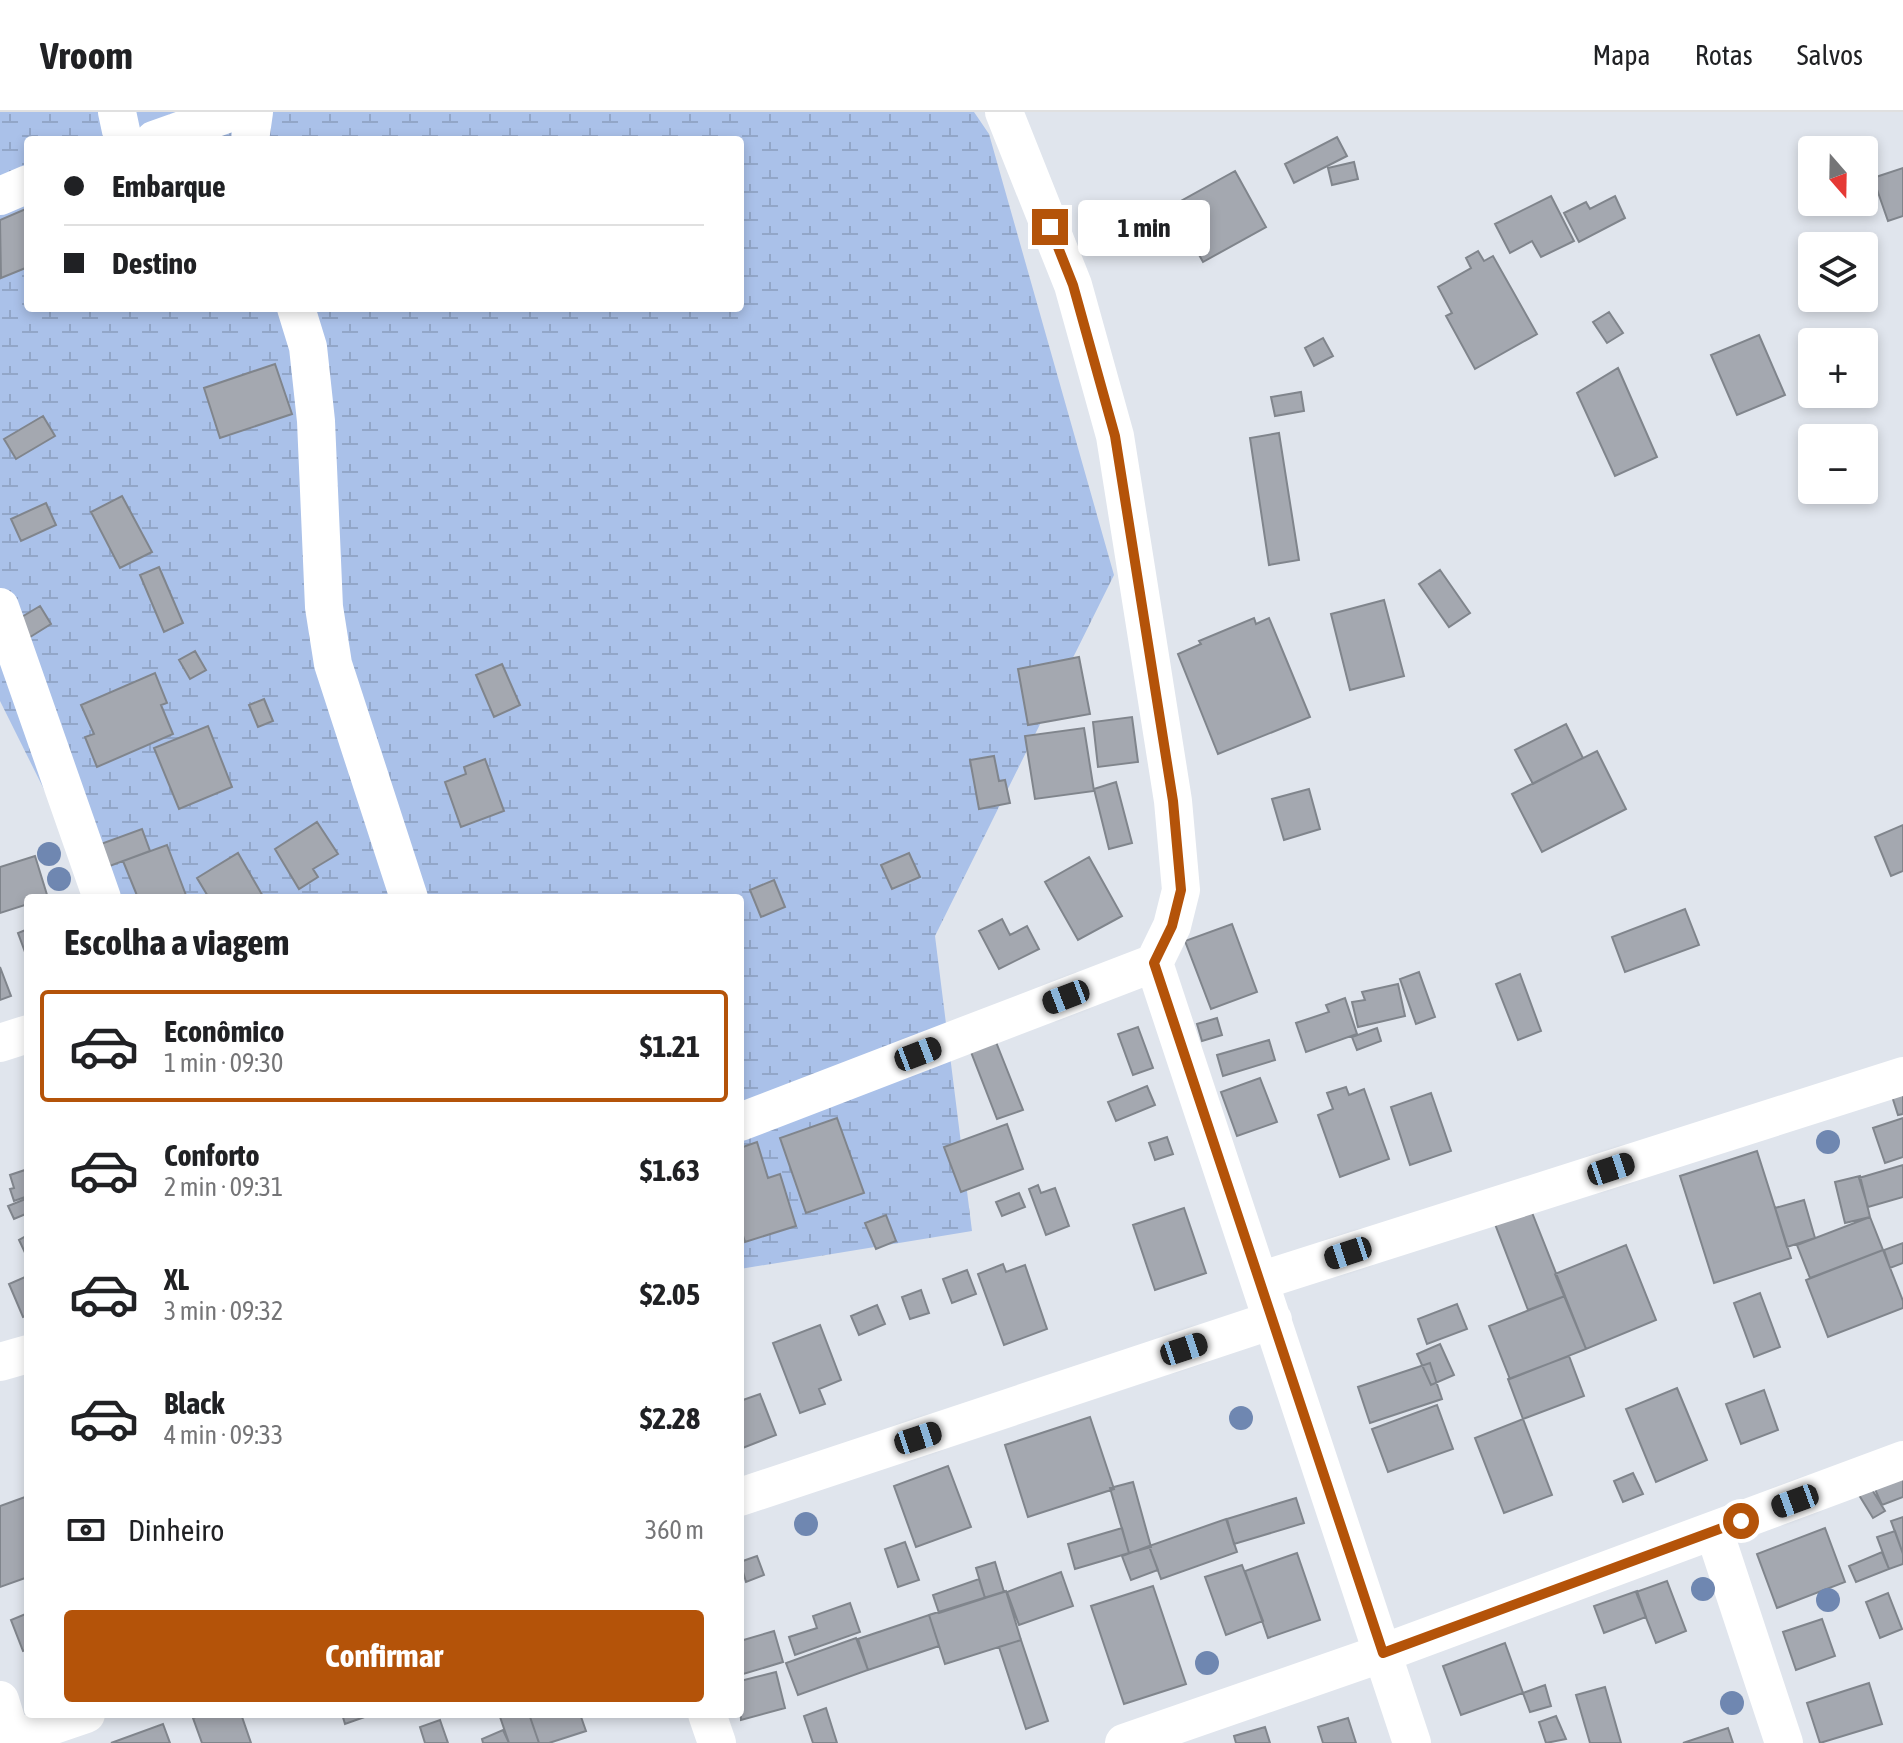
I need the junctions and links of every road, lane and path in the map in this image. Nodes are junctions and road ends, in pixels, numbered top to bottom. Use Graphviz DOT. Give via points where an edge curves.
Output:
graph roads {
  1 [pos="117,112"];
  2 [pos="232,112"];
  3 [pos="254,112"];
  4 [pos="1004,112"];
  5 [pos="201,133"];
  6 [pos="122,136"];
  7 [pos="181,136"];
  8 [pos="251,136"];
  9 [pos="24,186"];
  10 [pos="0,196"];
  11 [pos="297,312"];
  12 [pos="0,607"];
  13 [pos="101,894"];
  14 [pos="408,894"];
  15 [pos="1154,963"];
  16 [pos="24,1035"];
  17 [pos="0,1043"];
  18 [pos="1903,1076"];
  19 [pos="744,1120"];
  20 [pos="1260,1281"];
  21 [pos="1273,1320"];
  22 [pos="24,1355"];
  23 [pos="0,1362"];
  24 [pos="1903,1460"];
  25 [pos="744,1496"];
  26 [pos="1714,1531"];
  27 [pos="1383,1653"];
  28 [pos="0,1700"];
  29 [pos="75,1718"];
  30 [pos="708,1718"];
  31 [pos="9,1741"];
  32 [pos="717,1743"];
  33 [pos="1124,1743"];
  34 [pos="1412,1743"];
  35 [pos="1784,1743"];
  1 -- 6 [label="street"];
  2 -- 5 [label="street"];
  3 -- 8 [label="street"];
  4 -- 15 [label="street" via="1073,285 1115,436 1173,801 1181,890 1172,926"];
  5 -- 7 [label="street"];
  9 -- 10 [label="street"];
  11 -- 14 [label="street" via="308,347 316,421 324,607 333,664"];
  12 -- 13 [label="street"];
  15 -- 19 [label="street"];
  15 -- 20 [label="street"];
  16 -- 17 [label="street"];
  18 -- 20 [label="street"];
  20 -- 21 [label="street"];
  21 -- 25 [label="street"];
  21 -- 27 [label="street"];
  22 -- 23 [label="street"];
  24 -- 26 [label="street"];
  26 -- 27 [label="street"];
  26 -- 35 [label="street"];
  27 -- 33 [label="street"];
  27 -- 34 [label="street"];
  28 -- 31 [label="street"];
  29 -- 31 [label="street"];
  30 -- 32 [label="street"];
}
